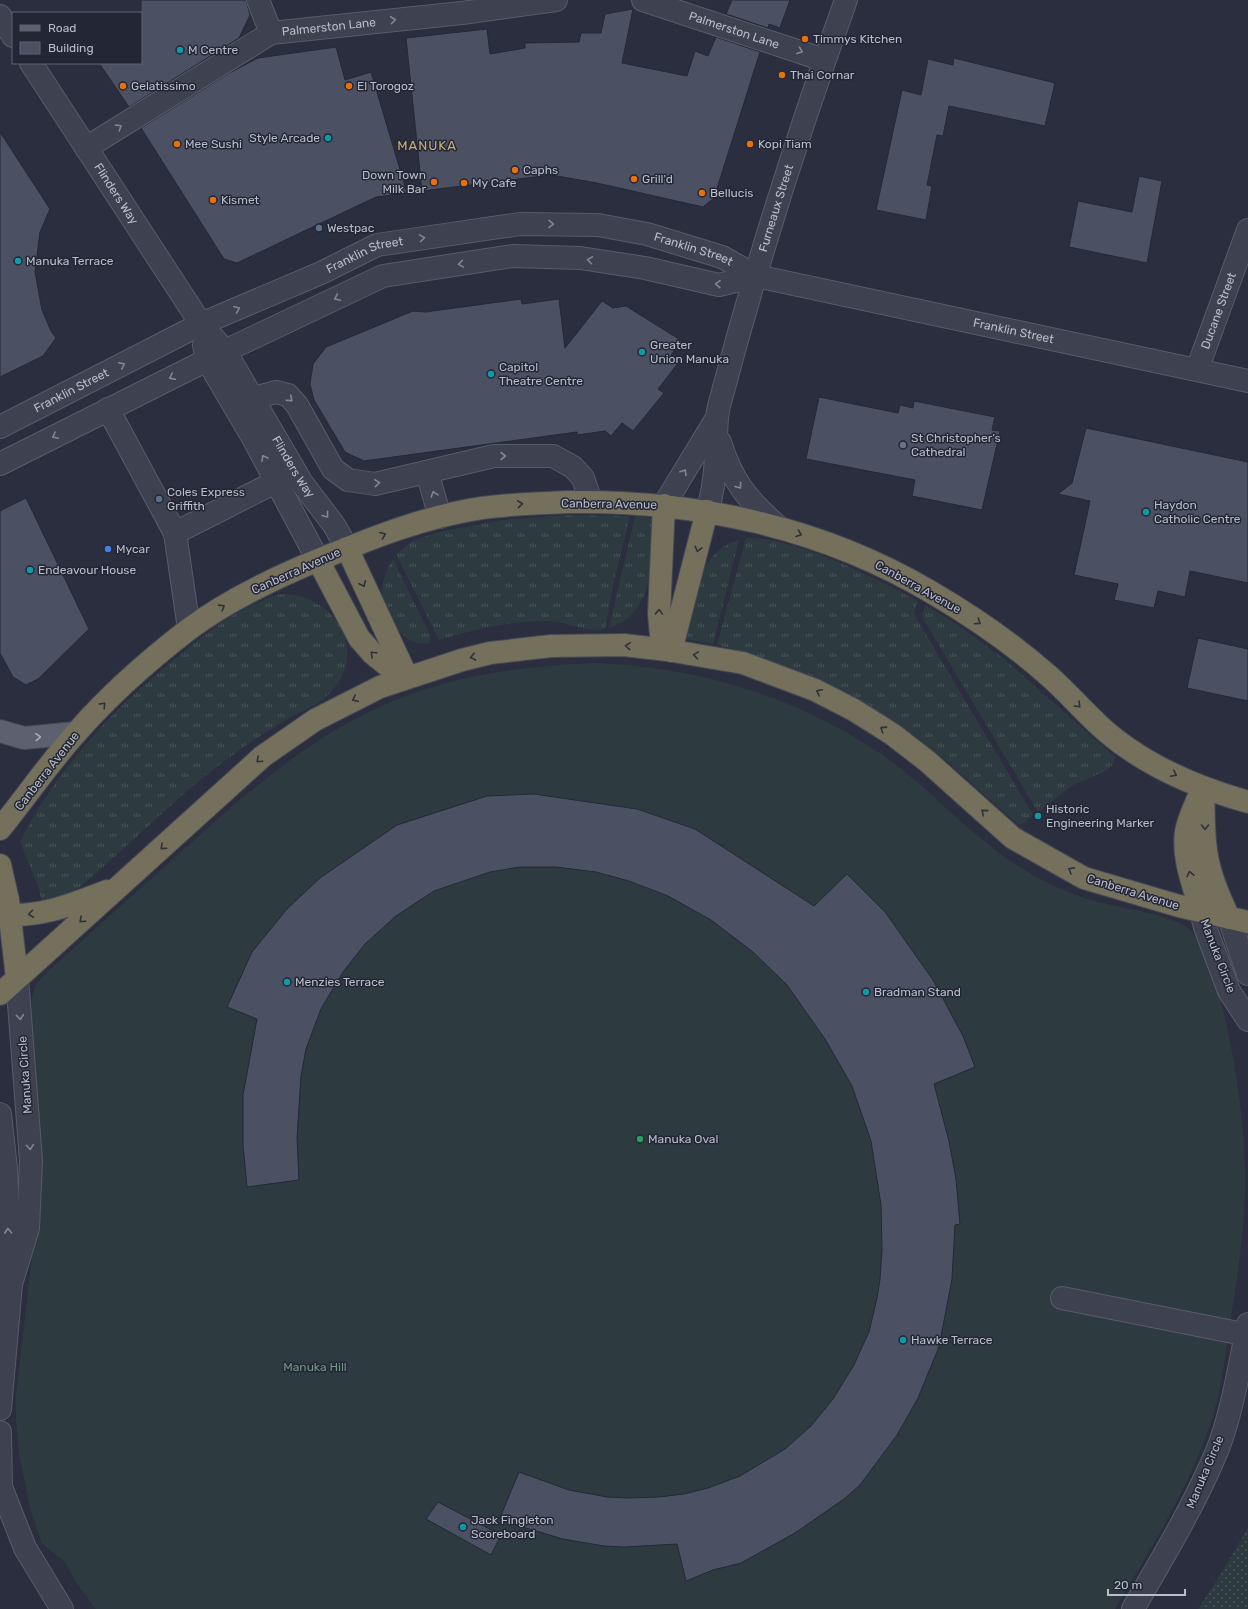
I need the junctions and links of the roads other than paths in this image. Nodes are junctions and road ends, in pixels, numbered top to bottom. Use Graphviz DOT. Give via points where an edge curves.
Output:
graph roads {
  1 [pos="258,0"];
  2 [pos="556,0"];
  3 [pos="643,0"];
  4 [pos="846,0"];
  5 [pos="0,16"];
  6 [pos="271,33"];
  7 [pos="12,34"];
  8 [pos="824,60"];
  9 [pos="32,64"];
  10 [pos="86,148"];
  11 [pos="1248,230"];
  12 [pos="756,276"];
  13 [pos="201,324"];
  14 [pos="216,356"];
  15 [pos="1197,370"];
  16 [pos="1248,381"];
  17 [pos="254,398"];
  18 [pos="108,409"];
  19 [pos="715,422"];
  20 [pos="0,427"];
  21 [pos="0,464"];
  22 [pos="296,471"];
  23 [pos="427,472"];
  24 [pos="277,481"];
  25 [pos="591,502"];
  26 [pos="664,505"];
  27 [pos="707,511"];
  28 [pos="440,517"];
  29 [pos="776,525"];
  30 [pos="174,533"];
  31 [pos="347,548"];
  32 [pos="318,560"];
  33 [pos="189,629"];
  34 [pos="669,650"];
  35 [pos="405,678"];
  36 [pos="0,730"];
  37 [pos="76,733"];
  38 [pos="1203,788"];
  39 [pos="1248,802"];
  40 [pos="0,829"];
  41 [pos="0,865"];
  42 [pos="122,885"];
  43 [pos="1201,911"];
  44 [pos="5,914"];
  45 [pos="1238,920"];
  46 [pos="1248,974"];
  47 [pos="17,978"];
  48 [pos="0,994"];
  49 [pos="1248,1020"];
  50 [pos="0,1114"];
  51 [pos="11,1284"];
  52 [pos="1062,1298"];
  53 [pos="1247,1331"];
  54 [pos="0,1409"];
  55 [pos="0,1432"];
  56 [pos="1,1488"];
  57 [pos="62,1609"];
  58 [pos="1133,1609"];
  1 -- 6 [label="street"];
  6 -- 2 [label="street, Palmerston Lane, one-way" via="462,13"];
  3 -- 8 [label="street, Palmerston Lane, one-way"];
  4 -- 8 [label="street, Furneaux Street"];
  5 -- 7 [label="street"];
  10 -- 6 [label="street, Palmerston Lane, one-way"];
  8 -- 12 [label="street, Furneaux Street"];
  9 -- 10 [label="street, Flinders Way"];
  10 -- 13 [label="street, Flinders Way"];
  11 -- 15 [label="street, Ducane Street"];
  13 -- 12 [label="street, Franklin Street, one-way" via="322,273 377,245 520,224 598,225 647,234 722,257"];
  12 -- 14 [label="street, Franklin Street, one-way" via="719,285 645,268 580,258 512,256 384,276"];
  12 -- 15 [label="street, Franklin Street"];
  12 -- 19 [label="street, Furneaux Street"];
  13 -- 14 [label="street, Flinders Way"];
  20 -- 13 [label="street, Franklin Street, one-way"];
  14 -- 17 [label="street, Flinders Way"];
  14 -- 18 [label="street, Franklin Street, one-way"];
  24 -- 14 [label="street, Flinders Way, one-way"];
  15 -- 16 [label="street, Franklin Street"];
  17 -- 22 [label="street, Flinders Way"];
  17 -- 23 [label="street, one-way" via="276,392 288,395 297,405 333,469 348,480 375,484"];
  18 -- 21 [label="street, Franklin Street, one-way"];
  18 -- 30 [label="street"];
  26 -- 19 [label="street, Furneaux Street, one-way"];
  19 -- 27 [label="street, Furneaux Street" via="715,467"];
  19 -- 29 [label="street, one-way" via="734,479"];
  22 -- 24 [label="street"];
  22 -- 31 [label="street, Flinders Way, one-way"];
  23 -- 25 [label="street, one-way" via="494,456 553,456 573,467 583,478"];
  28 -- 23 [label="street, one-way"];
  24 -- 30 [label="street"];
  24 -- 32 [label="street, Flinders Way"];
  25 -- 26 [label="highway, Canberra Avenue"];
  28 -- 25 [label="highway, Canberra Avenue, one-way" via="481,508 527,503"];
  26 -- 27 [label="highway, Canberra Avenue"];
  34 -- 26 [label="highway, one-way" via="661,635 659,614"];
  27 -- 29 [label="highway, Canberra Avenue"];
  27 -- 34 [label="highway, one-way"];
  31 -- 28 [label="highway, Canberra Avenue, one-way"];
  29 -- 38 [label="highway, Canberra Avenue, one-way" via="869,560 930,591 990,630 1049,676 1090,717 1128,749"];
  30 -- 33 [label="street"];
  31 -- 32 [label="highway, Canberra Avenue"];
  31 -- 35 [label="highway, one-way"];
  33 -- 32 [label="highway, Canberra Avenue, one-way" via="267,582"];
  35 -- 32 [label="highway, one-way" via="373,654 359,638"];
  37 -- 33 [label="highway, Canberra Avenue, one-way" via="122,686"];
  34 -- 35 [label="highway, Canberra Avenue, one-way" via="624,645 551,646 462,660"];
  43 -- 34 [label="highway, Canberra Avenue, one-way" via="1084,878 1019,841 892,734 815,690 743,662"];
  35 -- 42 [label="highway, Canberra Avenue, one-way" via="335,709 263,756"];
  36 -- 37 [label="main road, one-way" via="24,738"];
  37 -- 40 [label="highway, Canberra Avenue"];
  38 -- 39 [label="highway, Canberra Avenue"];
  43 -- 38 [label="highway, one-way" via="1187,860 1185,839 1188,824"];
  38 -- 45 [label="highway, one-way" via="1208,864 1216,891"];
  41 -- 44 [label="highway, Manuka Circle"];
  42 -- 44 [label="highway, one-way" via="56,909"];
  42 -- 47 [label="highway, Canberra Avenue, one-way"];
  43 -- 45 [label="highway, Canberra Avenue"];
  43 -- 49 [label="street, Manuka Circle" via="1229,991"];
  44 -- 47 [label="highway, Manuka Circle"];
  45 -- 46 [label="street, Manuka Circle"];
  47 -- 48 [label="highway, Canberra Avenue"];
  47 -- 51 [label="street, Manuka Circle, one-way" via="32,1161 28,1228"];
  51 -- 50 [label="street, Manuka Circle, one-way" via="6,1168"];
  51 -- 54 [label="street, Manuka Circle"];
  52 -- 53 [label="street"];
  53 -- 58 [label="street, Manuka Circle" via="1234,1391 1217,1450 1193,1504"];
  55 -- 56 [label="street"];
  56 -- 57 [label="street" via="26,1548"];
}
